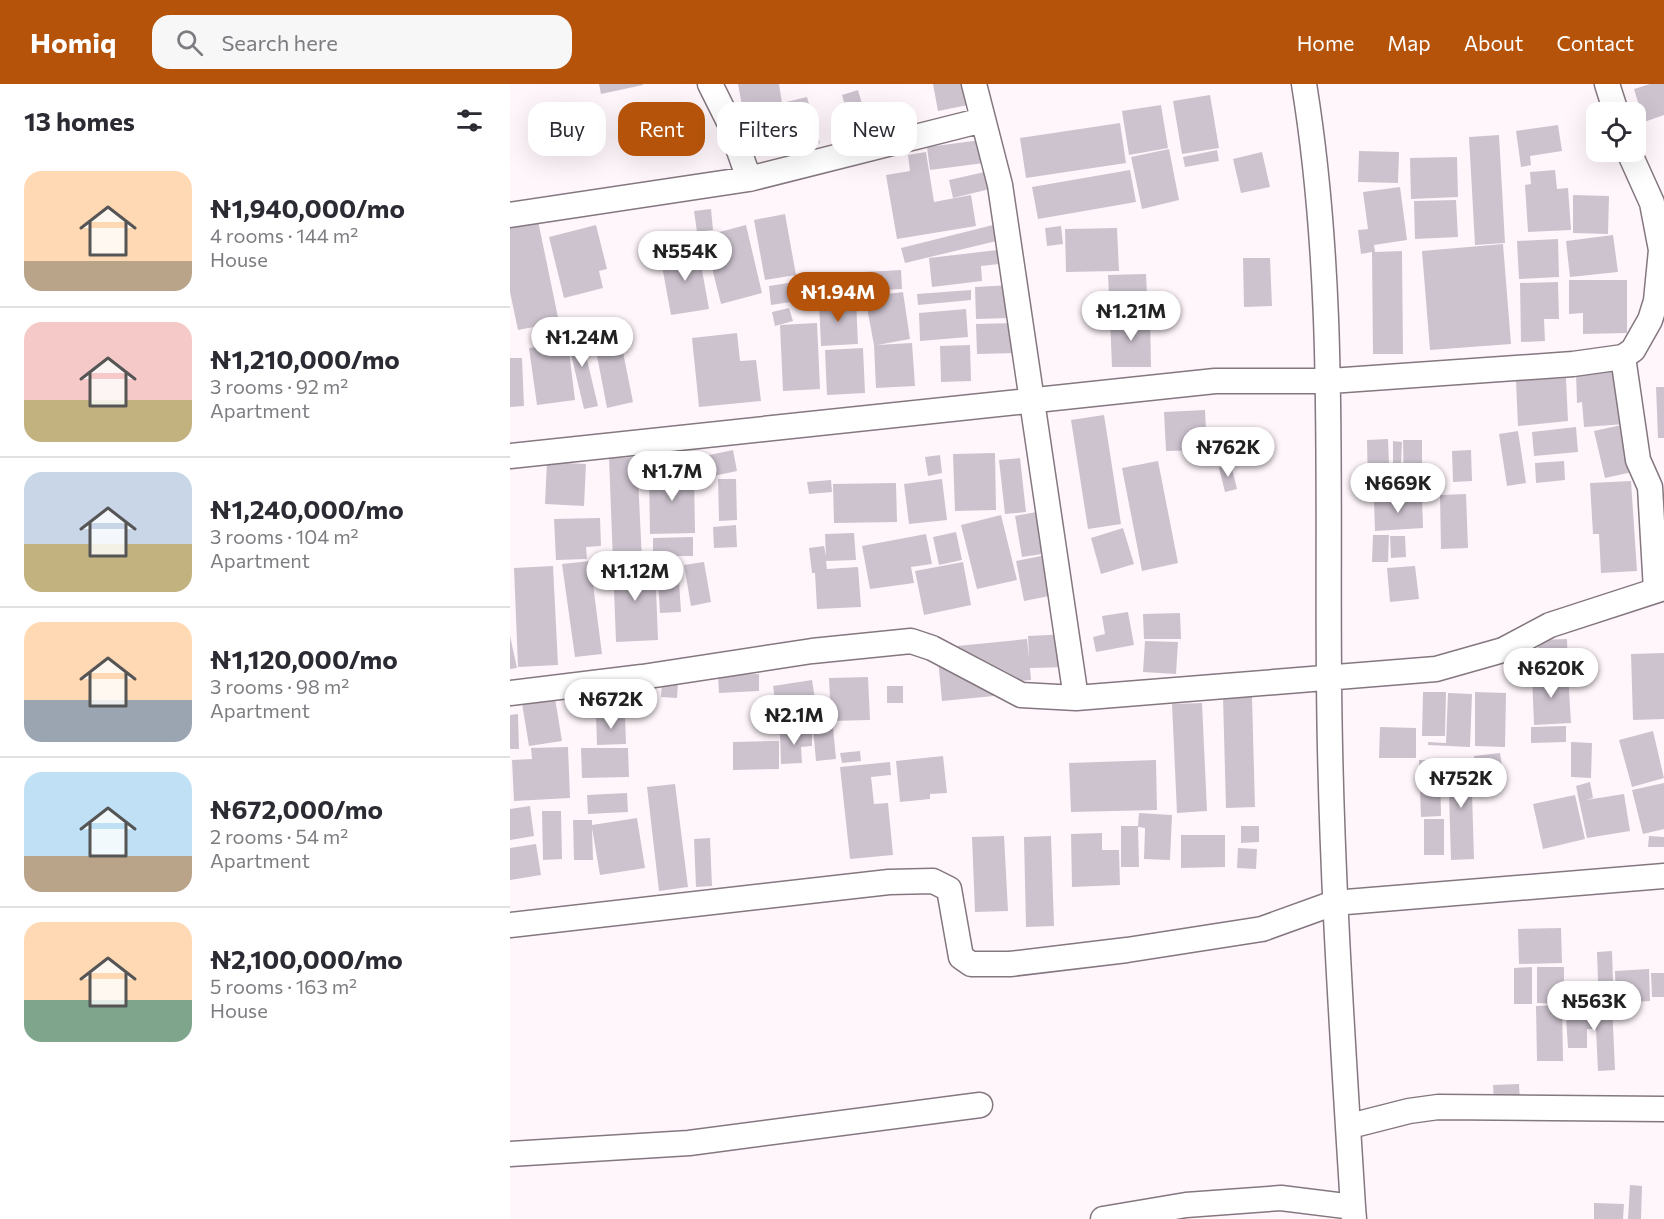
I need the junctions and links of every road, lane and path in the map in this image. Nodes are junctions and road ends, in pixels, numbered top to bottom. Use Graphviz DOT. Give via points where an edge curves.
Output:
graph roads {
  1 [pos="710,84"];
  2 [pos="974,84"];
  3 [pos="1304,84"];
  4 [pos="1607,84"];
  5 [pos="1613,102"];
  6 [pos="983,120"];
  7 [pos="1634,162"];
  8 [pos="749,179"];
  9 [pos="510,215"];
  10 [pos="1623,357"];
  11 [pos="1330,381"];
  12 [pos="1031,398"];
  13 [pos="510,456"];
  14 [pos="1660,589"];
  15 [pos="1329,677"];
  16 [pos="510,693"];
  17 [pos="1076,698"];
  18 [pos="1664,876"];
  19 [pos="1334,903"];
  20 [pos="510,925"];
  21 [pos="980,1105"];
  22 [pos="1664,1108"];
  23 [pos="1350,1126"];
  24 [pos="510,1154"];
  25 [pos="1353,1213"];
  26 [pos="1103,1219"];
  1 -- 8 [label="street" via="729,122"];
  2 -- 6 [label="street"];
  3 -- 11 [label="street" via="1317,164"];
  4 -- 5 [label="street"];
  6 -- 8 [label="street"];
  6 -- 12 [label="street" via="1000,185"];
  7 -- 10 [label="street" via="1652,203 1661,250 1650,320 1633,350"];
  8 -- 9 [label="street"];
  10 -- 11 [label="street"];
  10 -- 14 [label="street" via="1638,460 1650,487"];
  11 -- 12 [label="street" via="1215,381"];
  11 -- 15 [label="street"];
  12 -- 13 [label="street"];
  12 -- 17 [label="street"];
  14 -- 15 [label="street" via="1550,625 1503,650 1436,669"];
  15 -- 17 [label="street"];
  15 -- 19 [label="street"];
  16 -- 17 [label="street" via="911,641 1021,695"];
  18 -- 19 [label="street"];
  19 -- 20 [label="street" via="1262,929 1010,964 971,964 961,957 949,889 933,881 889,882"];
  19 -- 23 [label="street"];
  21 -- 24 [label="street" via="689,1143"];
  22 -- 23 [label="street" via="1438,1107"];
  23 -- 25 [label="street"];
  25 -- 26 [label="street" via="1281,1198 1186,1205"];
}
